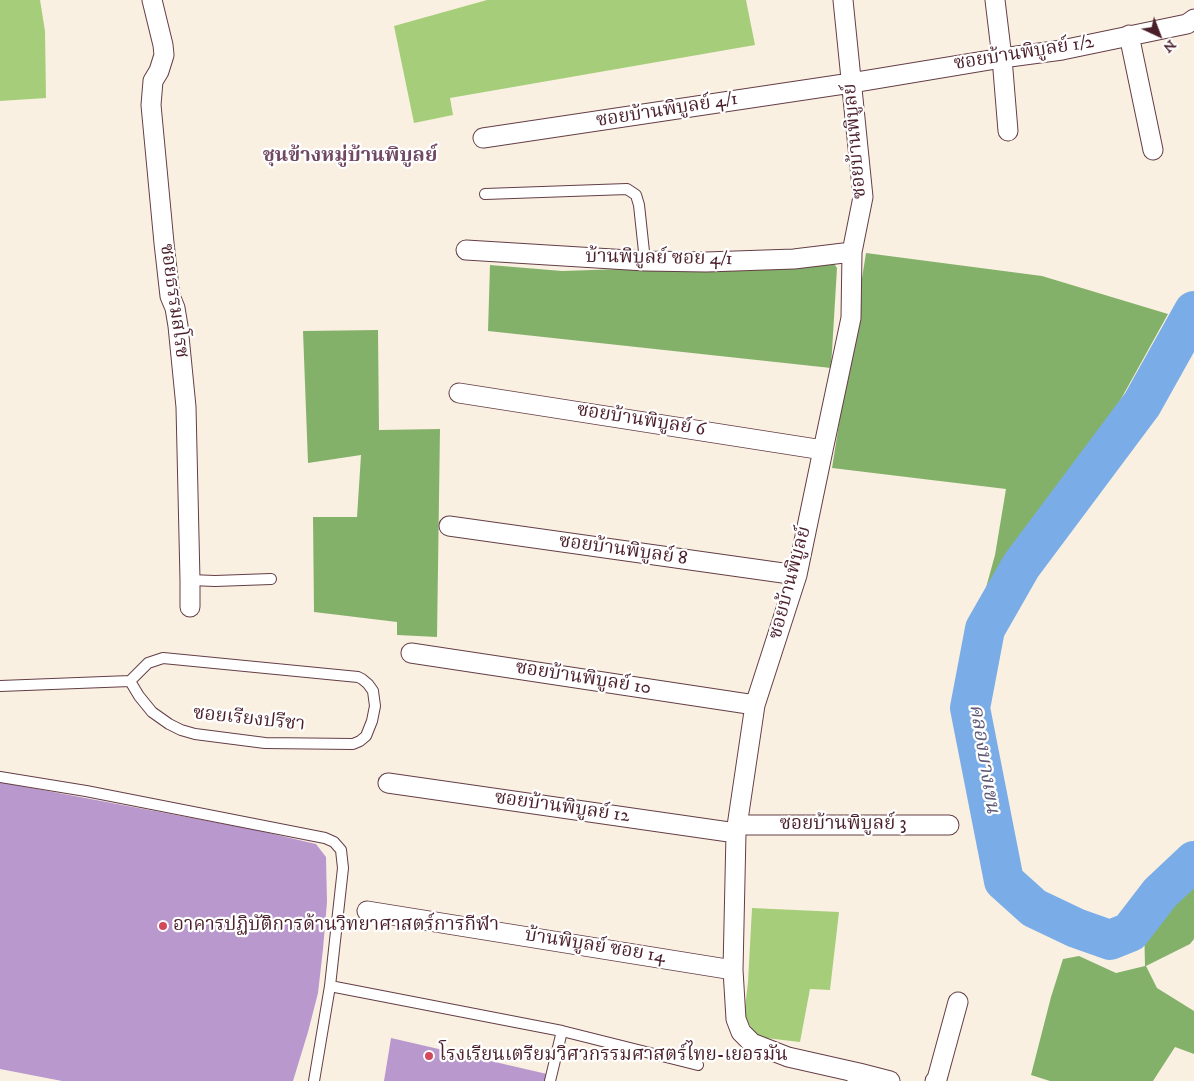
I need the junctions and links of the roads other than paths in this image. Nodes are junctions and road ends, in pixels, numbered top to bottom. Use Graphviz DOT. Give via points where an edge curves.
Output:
graph roads {
  1 [pos="152,0"];
  2 [pos="843,0"];
  3 [pos="995,0"];
  4 [pos="1194,19"];
  5 [pos="1129,35"];
  6 [pos="1002,58"];
  7 [pos="851,83"];
  8 [pos="1008,131"];
  9 [pos="483,138"];
  10 [pos="1153,150"];
  11 [pos="485,194"];
  12 [pos="466,250"];
  13 [pos="852,252"];
  14 [pos="645,261"];
  15 [pos="459,393"];
  16 [pos="823,450"];
  17 [pos="449,526"];
  18 [pos="798,575"];
  19 [pos="271,579"];
  20 [pos="190,580"];
  21 [pos="190,607"];
  22 [pos="411,653"];
  23 [pos="130,681"];
  24 [pos="0,686"];
  25 [pos="755,705"];
  26 [pos="0,777"];
  27 [pos="388,783"];
  28 [pos="949,825"];
  29 [pos="737,829"];
  30 [pos="367,910"];
  31 [pos="733,970"];
  32 [pos="330,986"];
  33 [pos="958,1002"];
  34 [pos="562,1031"];
  35 [pos="698,1065"];
  36 [pos="858,1077"];
  37 [pos="314,1081"];
  38 [pos="550,1081"];
  39 [pos="890,1081"];
  40 [pos="935,1081"];
  1 -- 20 [label="street, ซอยธรรมสโรช" via="164,45 164,55 153,82 151,105 170,296 178,326 186,407"];
  2 -- 7 [label="street, ซอยบ้านพิบูลย์"];
  3 -- 6 [label="street"];
  4 -- 5 [label="street, ซอยบ้านพิบูลย์ 1/2" via="1186,24"];
  5 -- 6 [label="street, ซอยบ้านพิบูลย์ 1/2" via="1062,50"];
  5 -- 10 [label="street"];
  6 -- 7 [label="street, ซอยบ้านพิบูลย์ 1/2"];
  6 -- 8 [label="street"];
  7 -- 9 [label="street, ซอยบ้านพิบูลย์ 4/1"];
  7 -- 13 [label="street, ซอยบ้านพิบูลย์" via="863,198"];
  11 -- 14 [label="lane" via="627,189 636,195 640,206"];
  12 -- 14 [label="street, บ้านพิบูลย์ ซอย 4/1"];
  13 -- 14 [label="street, บ้านพิบูลย์ ซอย 4/1" via="794,259"];
  13 -- 16 [label="street, ซอยบ้านพิบูลย์" via="851,318"];
  15 -- 16 [label="street, ซอยบ้านพิบูลย์ 6"];
  16 -- 18 [label="street, ซอยบ้านพิบูลย์"];
  17 -- 18 [label="street, ซอยบ้านพิบูลย์ 8"];
  18 -- 25 [label="street, ซอยบ้านพิบูลย์"];
  19 -- 20 [label="lane"];
  20 -- 21 [label="street, ซอยธรรมสโรช"];
  22 -- 25 [label="street, ซอยบ้านพิบูลย์ 10"];
  23 -- 23 [label="lane, ซอยเรียงปรีชา" via="148,663 163,658 358,677 373,691 375,706 366,736 353,744 265,743 181,730 152,712"];
  23 -- 24 [label="lane"];
  25 -- 29 [label="street, ซอยบ้านพิบูลย์"];
  26 -- 32 [label="lane" via="334,842 341,850 343,868"];
  27 -- 29 [label="street, ซอยบ้านพิบูลย์ 12"];
  28 -- 29 [label="street, ซอยบ้านพิบูลย์ 3"];
  29 -- 31 [label="street, ซอยบ้านพิบูลย์"];
  30 -- 31 [label="street, บ้านพิบูลย์ ซอย 14"];
  31 -- 36 [label="street, ซอยบ้านพิบูลย์" via="736,1019 741,1032 752,1043"];
  32 -- 34 [label="lane"];
  32 -- 37 [label="lane"];
  33 -- 40 [label="street"];
  34 -- 35 [label="lane"];
  34 -- 38 [label="lane"];
  36 -- 39 [label="street, ซอยบ้านพิบูลย์"];
}
